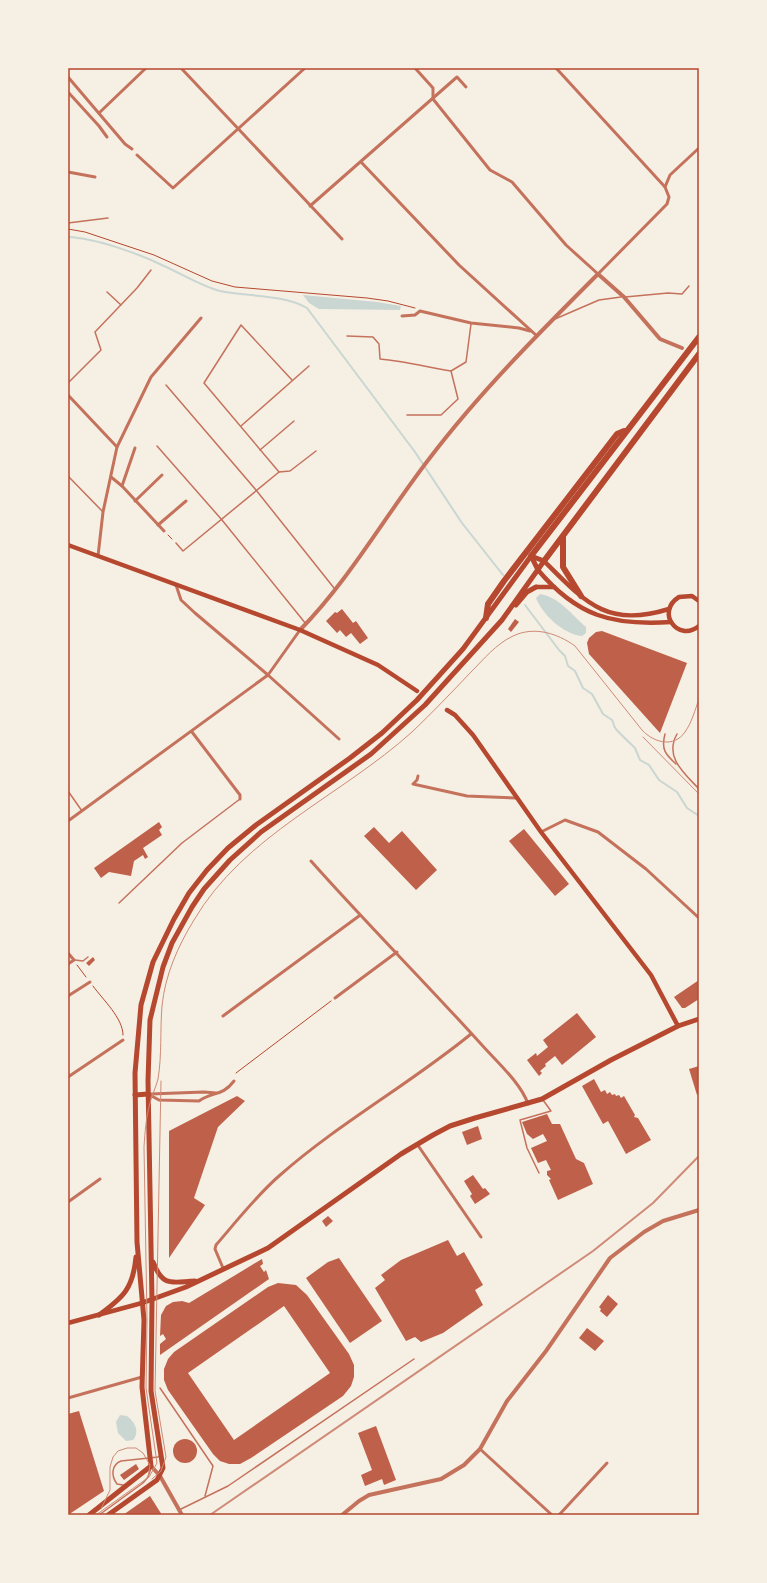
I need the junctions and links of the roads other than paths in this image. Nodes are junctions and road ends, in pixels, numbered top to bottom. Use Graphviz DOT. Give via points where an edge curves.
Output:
graph roads {
  1 [pos="146,68"];
  2 [pos="181,68"];
  3 [pos="305,68"];
  4 [pos="415,68"];
  5 [pos="556,68"];
  6 [pos="68,77"];
  7 [pos="466,87"];
  8 [pos="68,92"];
  9 [pos="433,99"];
  10 [pos="99,113"];
  11 [pos="238,128"];
  12 [pos="106,137"];
  13 [pos="699,148"];
  14 [pos="132,149"];
  15 [pos="137,155"];
  16 [pos="361,162"];
  17 [pos="68,172"];
  18 [pos="95,177"];
  19 [pos="665,187"];
  20 [pos="310,206"];
  21 [pos="108,218"];
  22 [pos="68,223"];
  23 [pos="342,239"];
  24 [pos="151,270"];
  25 [pos="598,274"];
  26 [pos="689,286"];
  27 [pos="107,292"];
  28 [pos="624,297"];
  29 [pos="121,305"];
  30 [pos="402,316"];
  31 [pos="200,318"];
  32 [pos="553,320"];
  33 [pos="471,324"];
  34 [pos="532,332"];
  35 [pos="347,336"];
  36 [pos="537,336"];
  37 [pos="698,338"];
  38 [pos="682,348"];
  39 [pos="699,354"];
  40 [pos="309,366"];
  41 [pos="451,371"];
  42 [pos="292,380"];
  43 [pos="68,383"];
  44 [pos="166,385"];
  45 [pos="68,395"];
  46 [pos="406,415"];
  47 [pos="294,421"];
  48 [pos="241,426"];
  49 [pos="626,430"];
  50 [pos="157,446"];
  51 [pos="117,447"];
  52 [pos="135,448"];
  53 [pos="260,450"];
  54 [pos="316,451"];
  55 [pos="279,472"];
  56 [pos="162,475"];
  57 [pos="68,476"];
  58 [pos="111,477"];
  59 [pos="122,486"];
  60 [pos="256,490"];
  61 [pos="135,501"];
  62 [pos="186,501"];
  63 [pos="103,512"];
  64 [pos="222,520"];
  65 [pos="158,525"];
  66 [pos="164,531"];
  67 [pos="563,537"];
  68 [pos="176,543"];
  69 [pos="68,545"];
  70 [pos="98,556"];
  71 [pos="530,556"];
  72 [pos="544,561"];
  73 [pos="538,570"];
  74 [pos="176,585"];
  75 [pos="536,587"];
  76 [pos="554,587"];
  77 [pos="336,590"];
  78 [pos="581,596"];
  79 [pos="698,599"];
  80 [pos="510,609"];
  81 [pos="669,609"];
  82 [pos="486,618"];
  83 [pos="671,622"];
  84 [pos="306,624"];
  85 [pos="699,626"];
  86 [pos="300,630"];
  87 [pos="268,675"];
  88 [pos="417,691"];
  89 [pos="446,710"];
  90 [pos="192,732"];
  91 [pos="665,734"];
  92 [pos="677,734"];
  93 [pos="339,739"];
  94 [pos="677,765"];
  95 [pos="418,776"];
  96 [pos="699,789"];
  97 [pos="68,791"];
  98 [pos="517,798"];
  99 [pos="240,799"];
  100 [pos="82,811"];
  101 [pos="68,821"];
  102 [pos="541,832"];
  103 [pos="311,861"];
  104 [pos="119,903"];
  105 [pos="359,916"];
  106 [pos="699,918"];
  107 [pos="397,952"];
  108 [pos="68,953"];
  109 [pos="88,957"];
  110 [pos="74,960"];
  111 [pos="68,964"];
  112 [pos="90,982"];
  113 [pos="68,996"];
  114 [pos="335,998"];
  115 [pos="223,1016"];
  116 [pos="699,1019"];
  117 [pos="678,1026"];
  118 [pos="471,1034"];
  119 [pos="123,1040"];
  120 [pos="68,1077"];
  121 [pos="234,1081"];
  122 [pos="148,1094"];
  123 [pos="218,1094"];
  124 [pos="135,1095"];
  125 [pos="542,1099"];
  126 [pos="528,1104"];
  127 [pos="417,1144"];
  128 [pos="539,1173"];
  129 [pos="100,1179"];
  130 [pos="68,1202"];
  131 [pos="699,1210"];
  132 [pos="481,1237"];
  133 [pos="137,1242"];
  134 [pos="151,1257"];
  135 [pos="223,1268"];
  136 [pos="196,1281"];
  137 [pos="152,1300"];
  138 [pos="142,1303"];
  139 [pos="99,1315"];
  140 [pos="68,1323"];
  141 [pos="414,1359"];
  142 [pos="142,1377"];
  143 [pos="160,1388"];
  144 [pos="68,1398"];
  145 [pos="480,1449"];
  146 [pos="161,1450"];
  147 [pos="151,1458"];
  148 [pos="607,1463"];
  149 [pos="152,1466"];
  150 [pos="160,1476"];
  151 [pos="127,1484"];
  152 [pos="205,1496"];
  153 [pos="179,1510"];
  154 [pos="89,1515"];
  155 [pos="98,1515"];
  156 [pos="108,1515"];
  157 [pos="182,1515"];
  158 [pos="342,1515"];
  159 [pos="552,1515"];
  160 [pos="559,1515"];
  1 -- 10 [label="street"];
  2 -- 11 [label="street"];
  3 -- 11 [label="street"];
  4 -- 9 [label="street" via="433,88"];
  5 -- 19 [label="street"];
  6 -- 10 [label="street"];
  7 -- 9 [label="street" via="457,77"];
  8 -- 12 [label="street"];
  9 -- 16 [label="street"];
  9 -- 25 [label="street" via="490,170 512,182 566,245"];
  10 -- 14 [label="street"];
  11 -- 15 [label="street" via="172,188"];
  11 -- 20 [label="street"];
  13 -- 19 [label="street" via="670,175"];
  16 -- 20 [label="street"];
  16 -- 34 [label="street" via="459,265"];
  17 -- 18 [label="street"];
  19 -- 25 [label="street" via="667,204"];
  20 -- 23 [label="street"];
  21 -- 22 [label="lane"];
  24 -- 29 [label="lane"];
  25 -- 28 [label="street"];
  25 -- 32 [label="street"];
  26 -- 28 [label="lane" via="682,294"];
  27 -- 29 [label="lane"];
  28 -- 32 [label="lane" via="599,300"];
  28 -- 38 [label="street" via="660,339"];
  29 -- 43 [label="lane" via="95,332 101,350"];
  30 -- 33 [label="street" via="415,315 420,311"];
  31 -- 51 [label="street" via="151,378"];
  32 -- 36 [label="street"];
  33 -- 34 [label="street" via="519,328"];
  33 -- 41 [label="lane" via="466,362"];
  34 -- 36 [label="street"];
  35 -- 41 [label="lane" via="373,337 379,344 380,359"];
  36 -- 77 [label="street" via="428,459"];
  37 -- 49 [label="highway"];
  39 -- 67 [label="highway"];
  40 -- 42 [label="lane"];
  41 -- 46 [label="lane" via="458,399 440,416"];
  42 -- 48 [label="lane"];
  42 -- 48 [label="lane" via="241,325 204,383"];
  44 -- 60 [label="lane"];
  45 -- 51 [label="street"];
  47 -- 53 [label="lane"];
  48 -- 53 [label="lane"];
  49 -- 71 [label="highway"];
  49 -- 82 [label="highway" via="617,434 524,553 488,604"];
  50 -- 64 [label="lane"];
  51 -- 58 [label="street"];
  52 -- 59 [label="street"];
  53 -- 55 [label="lane"];
  54 -- 55 [label="lane" via="290,471"];
  55 -- 60 [label="lane"];
  56 -- 61 [label="street"];
  57 -- 63 [label="lane"];
  58 -- 59 [label="street"];
  58 -- 63 [label="street"];
  59 -- 61 [label="street"];
  60 -- 64 [label="lane"];
  60 -- 77 [label="lane"];
  61 -- 65 [label="street"];
  62 -- 65 [label="street"];
  63 -- 70 [label="street"];
  64 -- 68 [label="lane" via="183,551"];
  64 -- 84 [label="lane"];
  65 -- 66 [label="street"];
  67 -- 72 [label="highway"];
  67 -- 78 [label="highway" via="563,567"];
  69 -- 70 [label="main road"];
  70 -- 74 [label="main road"];
  71 -- 72 [label="main road"];
  71 -- 73 [label="main road"];
  71 -- 82 [label="main road"];
  72 -- 73 [label="main road"];
  72 -- 78 [label="main road"];
  73 -- 76 [label="main road"];
  73 -- 80 [label="main road"];
  74 -- 86 [label="main road"];
  74 -- 87 [label="street" via="181,600"];
  75 -- 76 [label="main road"];
  75 -- 80 [label="main road" via="529,590"];
  76 -- 83 [label="main road" via="594,616 638,624"];
  77 -- 84 [label="street"];
  78 -- 81 [label="main road" via="596,607 615,614 640,616"];
  79 -- 81 [label="main road" via="679,597"];
  80 -- 122 [label="main road" via="476,651 425,705 370,754 253,840 230,860 204,889 172,943 156,991 150,1026"];
  81 -- 83 [label="main road"];
  82 -- 124 [label="main road" via="430,686 382,733 250,829 207,870 190,893 162,941 145,988 137,1039"];
  83 -- 85 [label="main road" via="681,630 692,630"];
  84 -- 86 [label="street"];
  86 -- 87 [label="street"];
  86 -- 88 [label="main road" via="378,665"];
  87 -- 90 [label="street"];
  87 -- 93 [label="street"];
  89 -- 98 [label="main road" via="455,715 473,735"];
  90 -- 99 [label="street" via="240,795"];
  90 -- 100 [label="street"];
  91 -- 94 [label="lane" via="663,748 666,755"];
  92 -- 94 [label="lane" via="672,752"];
  94 -- 96 [label="lane"];
  95 -- 98 [label="street" via="413,784 467,796"];
  97 -- 100 [label="lane"];
  98 -- 102 [label="main road"];
  99 -- 104 [label="lane" via="182,843"];
  100 -- 101 [label="street"];
  102 -- 106 [label="street" via="565,820 598,832 646,869"];
  102 -- 117 [label="main road" via="651,974"];
  103 -- 105 [label="street"];
  105 -- 107 [label="street"];
  105 -- 115 [label="street"];
  107 -- 114 [label="street"];
  107 -- 118 [label="street"];
  108 -- 110 [label="street"];
  109 -- 110 [label="lane" via="83,961"];
  110 -- 111 [label="street"];
  112 -- 113 [label="street"];
  116 -- 117 [label="main road"];
  117 -- 125 [label="main road"];
  118 -- 126 [label="street" via="522,1091"];
  118 -- 135 [label="street" via="340,1128 278,1177 216,1245 215,1249"];
  119 -- 120 [label="street"];
  121 -- 123 [label="street"];
  122 -- 123 [label="street"];
  122 -- 123 [label="street" via="160,1100 198,1101"];
  122 -- 124 [label="main road"];
  122 -- 134 [label="main road"];
  124 -- 133 [label="main road"];
  125 -- 126 [label="main road"];
  125 -- 128 [label="lane" via="551,1111 520,1120 526,1148"];
  126 -- 127 [label="main road" via="450,1126"];
  127 -- 132 [label="street"];
  127 -- 135 [label="main road" via="290,1234 268,1248"];
  129 -- 130 [label="street"];
  131 -- 145 [label="street" via="663,1220 610,1258 508,1401"];
  133 -- 138 [label="main road"];
  133 -- 139 [label="main road" via="134,1273 128,1290"];
  134 -- 136 [label="main road" via="156,1269 167,1282 173,1284"];
  134 -- 137 [label="main road"];
  135 -- 136 [label="main road"];
  136 -- 137 [label="main road"];
  137 -- 138 [label="main road"];
  137 -- 146 [label="main road" via="151,1391"];
  138 -- 139 [label="main road"];
  138 -- 142 [label="main road"];
  139 -- 140 [label="main road"];
  141 -- 152 [label="lane" via="228,1486"];
  142 -- 144 [label="street"];
  142 -- 147 [label="main road"];
  143 -- 152 [label="lane" via="213,1466"];
  145 -- 158 [label="street" via="464,1465 441,1479 369,1495"];
  145 -- 159 [label="street"];
  146 -- 147 [label="lane" via="158,1457"];
  146 -- 150 [label="main road" via="163,1468"];
  147 -- 149 [label="main road"];
  147 -- 151 [label="lane" via="116,1463 113,1470 114,1480 119,1485"];
  148 -- 160 [label="street"];
  149 -- 150 [label="street"];
  149 -- 151 [label="main road"];
  149 -- 155 [label="lane" via="143,1483"];
  150 -- 153 [label="street"];
  150 -- 156 [label="main road" via="153,1484"];
  151 -- 154 [label="main road"];
  152 -- 153 [label="lane"];
  153 -- 157 [label="street"];
}
